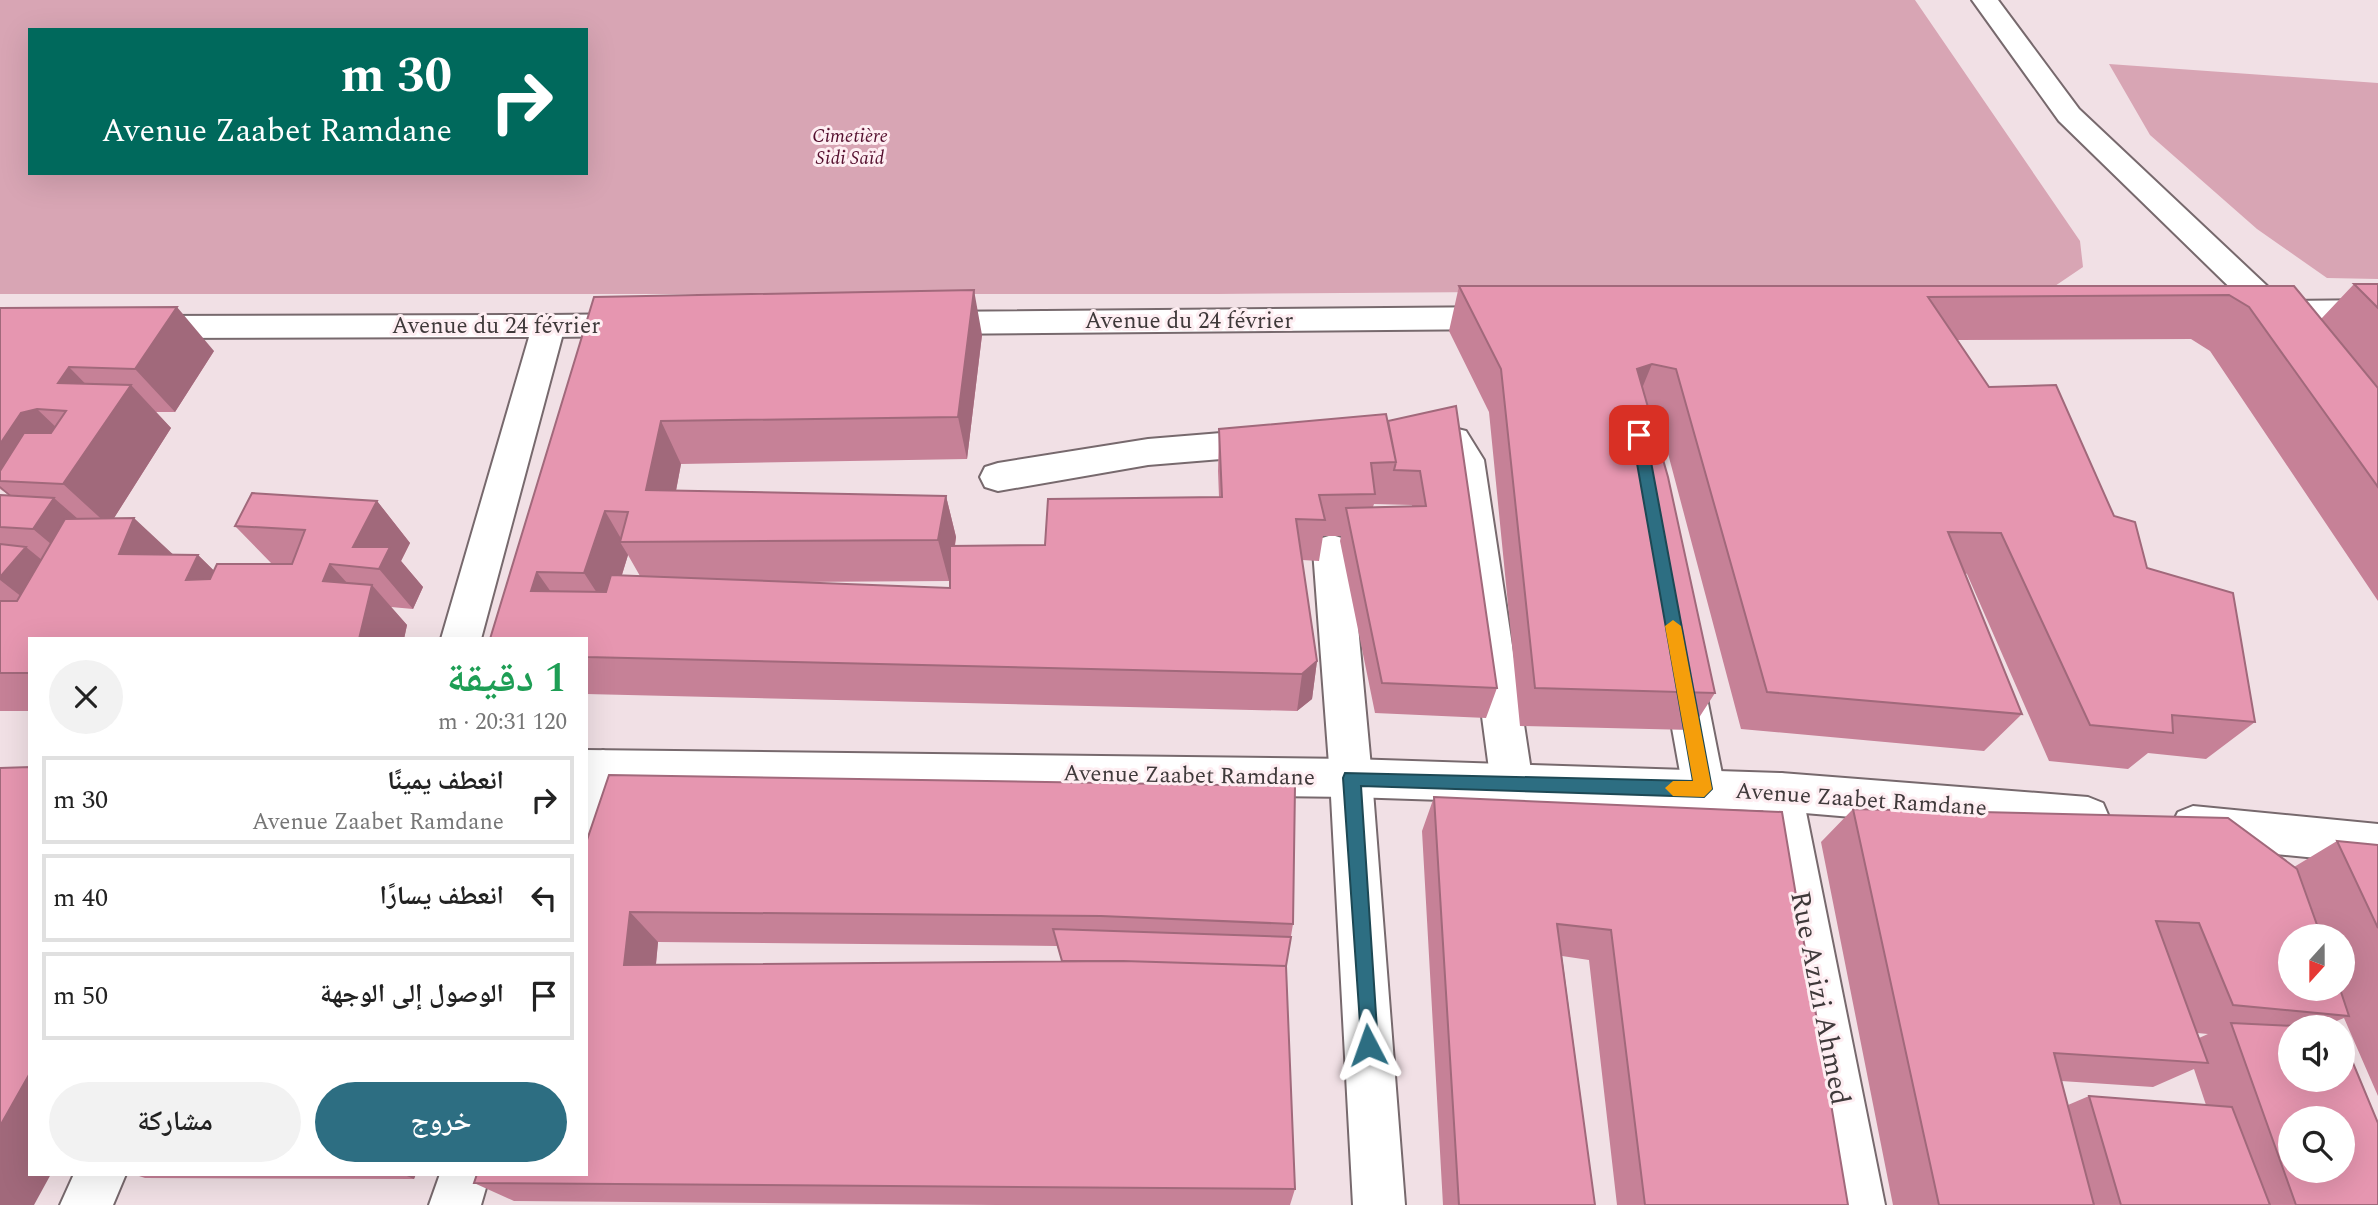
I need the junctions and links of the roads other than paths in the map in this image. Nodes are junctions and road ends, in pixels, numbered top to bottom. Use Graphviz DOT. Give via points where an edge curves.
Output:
graph roads {
  1 [pos="1984,0"];
  2 [pos="2378,311"];
  3 [pos="2275,312"];
  4 [pos="2233,313"];
  5 [pos="1537,318"];
  6 [pos="897,323"];
  7 [pos="661,325"];
  8 [pos="549,326"];
  9 [pos="110,327"];
  10 [pos="1388,433"];
  11 [pos="1297,440"];
  12 [pos="998,477"];
  13 [pos="1332,550"];
  14 [pos="462,637"];
  15 [pos="1675,639"];
  16 [pos="595,769"];
  17 [pos="1351,778"];
  18 [pos="1512,784"];
  19 [pos="1704,789"];
  20 [pos="1781,792"];
  21 [pos="588,807"];
  22 [pos="2378,845"];
  23 [pos="100,1176"];
  24 [pos="464,1176"];
  25 [pos="86,1205"];
  26 [pos="455,1205"];
  27 [pos="1379,1205"];
  28 [pos="1858,1205"];
  1 -- 3 [label="street" via="2069,115"];
  2 -- 3 [label="street"];
  3 -- 4 [label="street"];
  5 -- 6 [label="street, Avenue du 24 février"];
  7 -- 8 [label="street, Avenue du 24 février"];
  8 -- 9 [label="street, Avenue du 24 février"];
  8 -- 14 [label="street"];
  10 -- 18 [label="street" via="1423,433 1454,440 1466,460"];
  11 -- 12 [label="street" via="1148,452"];
  13 -- 17 [label="street"];
  15 -- 19 [label="street"];
  16 -- 17 [label="street, Avenue Zaabet Ramdane"];
  16 -- 21 [label="street"];
  17 -- 18 [label="street, Avenue Zaabet Ramdane"];
  17 -- 27 [label="street"];
  18 -- 19 [label="street, Avenue Zaabet Ramdane"];
  19 -- 20 [label="street, Avenue Zaabet Ramdane"];
  20 -- 22 [label="street, Avenue Zaabet Ramdane" via="2141,822 2240,850"];
  20 -- 28 [label="street, Rue Azizi Ahmed"];
  23 -- 25 [label="street"];
  24 -- 26 [label="street"];
}
